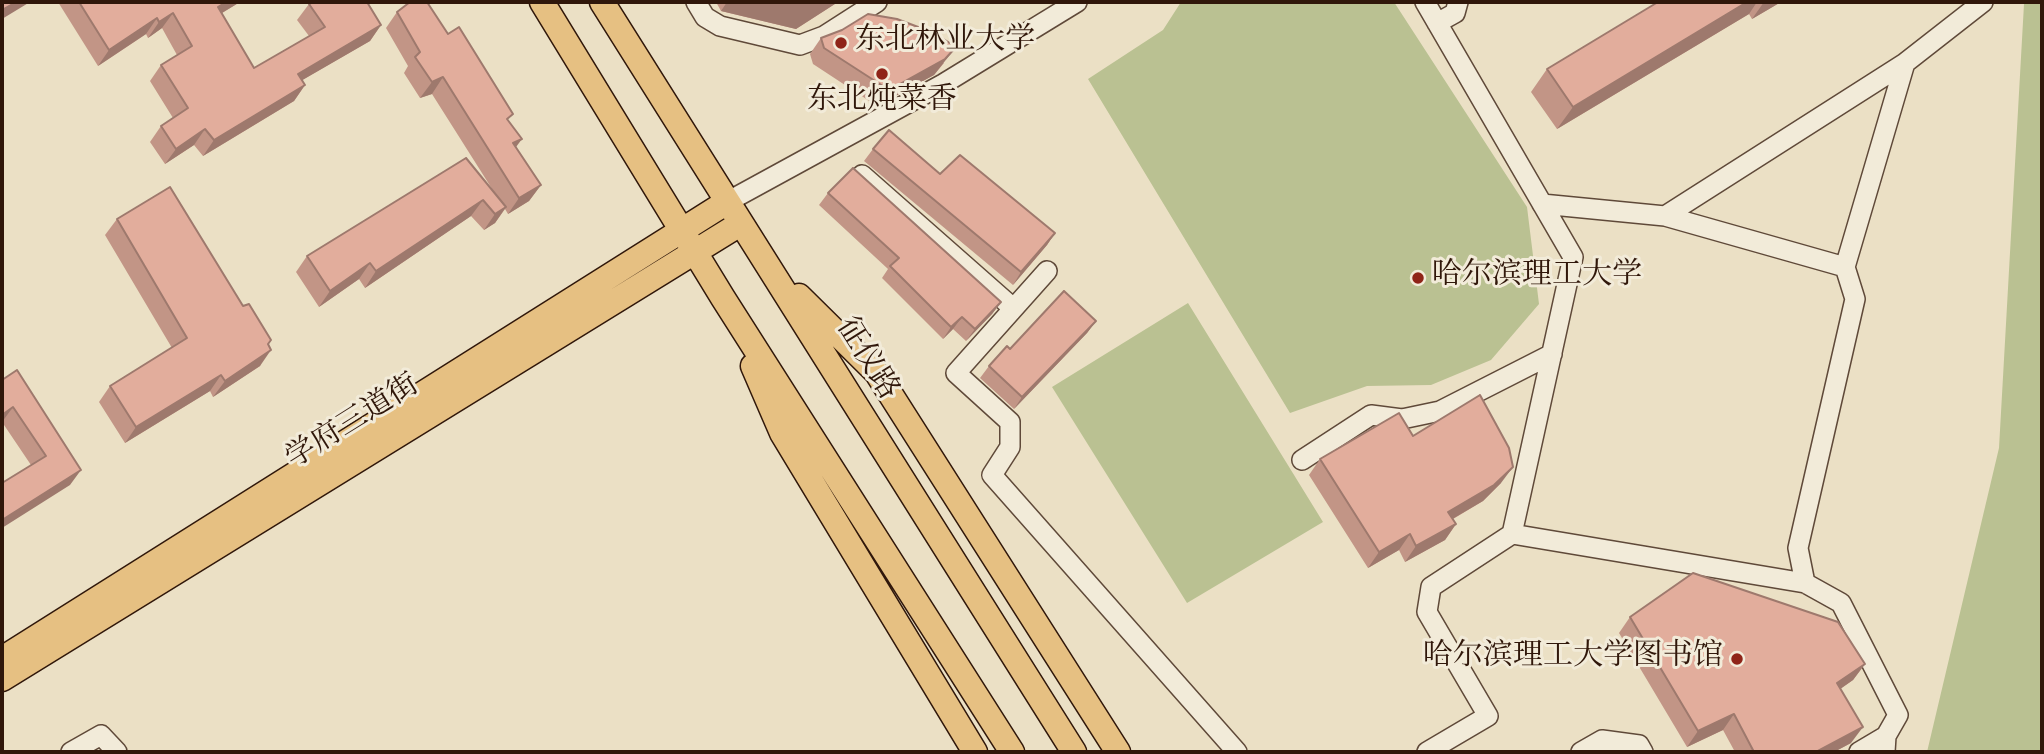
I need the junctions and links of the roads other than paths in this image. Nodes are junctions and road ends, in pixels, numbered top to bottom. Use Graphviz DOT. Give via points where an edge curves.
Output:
graph roads {
  1 [pos="542,2"];
  2 [pos="602,2"];
  3 [pos="696,2"];
  4 [pos="877,2"];
  5 [pos="1077,2"];
  6 [pos="1425,2"];
  7 [pos="1458,2"];
  8 [pos="1983,2"];
  9 [pos="1437,23"];
  10 [pos="1905,63"];
  11 [pos="862,175"];
  12 [pos="727,202"];
  13 [pos="1542,204"];
  14 [pos="1665,216"];
  15 [pos="740,223"];
  16 [pos="683,228"];
  17 [pos="696,250"];
  18 [pos="1845,267"];
  19 [pos="771,269"];
  20 [pos="1047,271"];
  21 [pos="723,298"];
  22 [pos="1013,308"];
  23 [pos="1552,354"];
  24 [pos="1302,460"];
  25 [pos="1512,534"];
  26 [pos="1805,583"];
  27 [pos="2,659"];
  28 [pos="2,679"];
  29 [pos="1886,744"];
  30 [pos="71,752"];
  31 [pos="117,752"];
  32 [pos="975,752"];
  33 [pos="1013,752"];
  34 [pos="1074,752"];
  35 [pos="1118,752"];
  36 [pos="1237,752"];
  37 [pos="1427,752"];
  38 [pos="1581,752"];
  39 [pos="1643,752"];
  40 [pos="1859,752"];
  1 -- 16 [label="main road"];
  2 -- 12 [label="main road, 征仪路"];
  3 -- 4 [label="street" via="705,16 720,26 800,45 824,36"];
  5 -- 12 [label="street" via="943,84"];
  6 -- 9 [label="street"];
  7 -- 9 [label="street" via="1455,13"];
  8 -- 10 [label="street"];
  9 -- 13 [label="street"];
  10 -- 14 [label="street"];
  10 -- 18 [label="street"];
  11 -- 22 [label="street"];
  12 -- 15 [label="main road, 征仪路"];
  12 -- 16 [label="main road, 学府三道街"];
  13 -- 14 [label="street"];
  13 -- 23 [label="street" via="1573,257"];
  14 -- 18 [label="street"];
  15 -- 17 [label="main road, 学府三道街"];
  15 -- 19 [label="main road, 征仪路"];
  16 -- 17 [label="main road"];
  16 -- 27 [label="main road, 学府三道街"];
  17 -- 21 [label="main road"];
  17 -- 28 [label="main road, 学府三道街"];
  18 -- 26 [label="street" via="1856,299 1798,548"];
  19 -- 34 [label="main road, 征仪路"];
  19 -- 35 [label="main road" via="877,373"];
  20 -- 22 [label="street"];
  21 -- 32 [label="main road" via="782,433"];
  21 -- 33 [label="main road"];
  22 -- 36 [label="street" via="956,373 1010,422 1010,447 992,475"];
  23 -- 24 [label="street" via="1440,411 1402,419 1371,415"];
  23 -- 25 [label="street"];
  25 -- 26 [label="street"];
  25 -- 37 [label="street" via="1431,587 1427,612 1488,716"];
  26 -- 29 [label="street" via="1841,603 1898,715"];
  29 -- 40 [label="street"];
  30 -- 31 [label="street" via="101,734"];
  38 -- 39 [label="street" via="1602,740 1639,745"];
}
